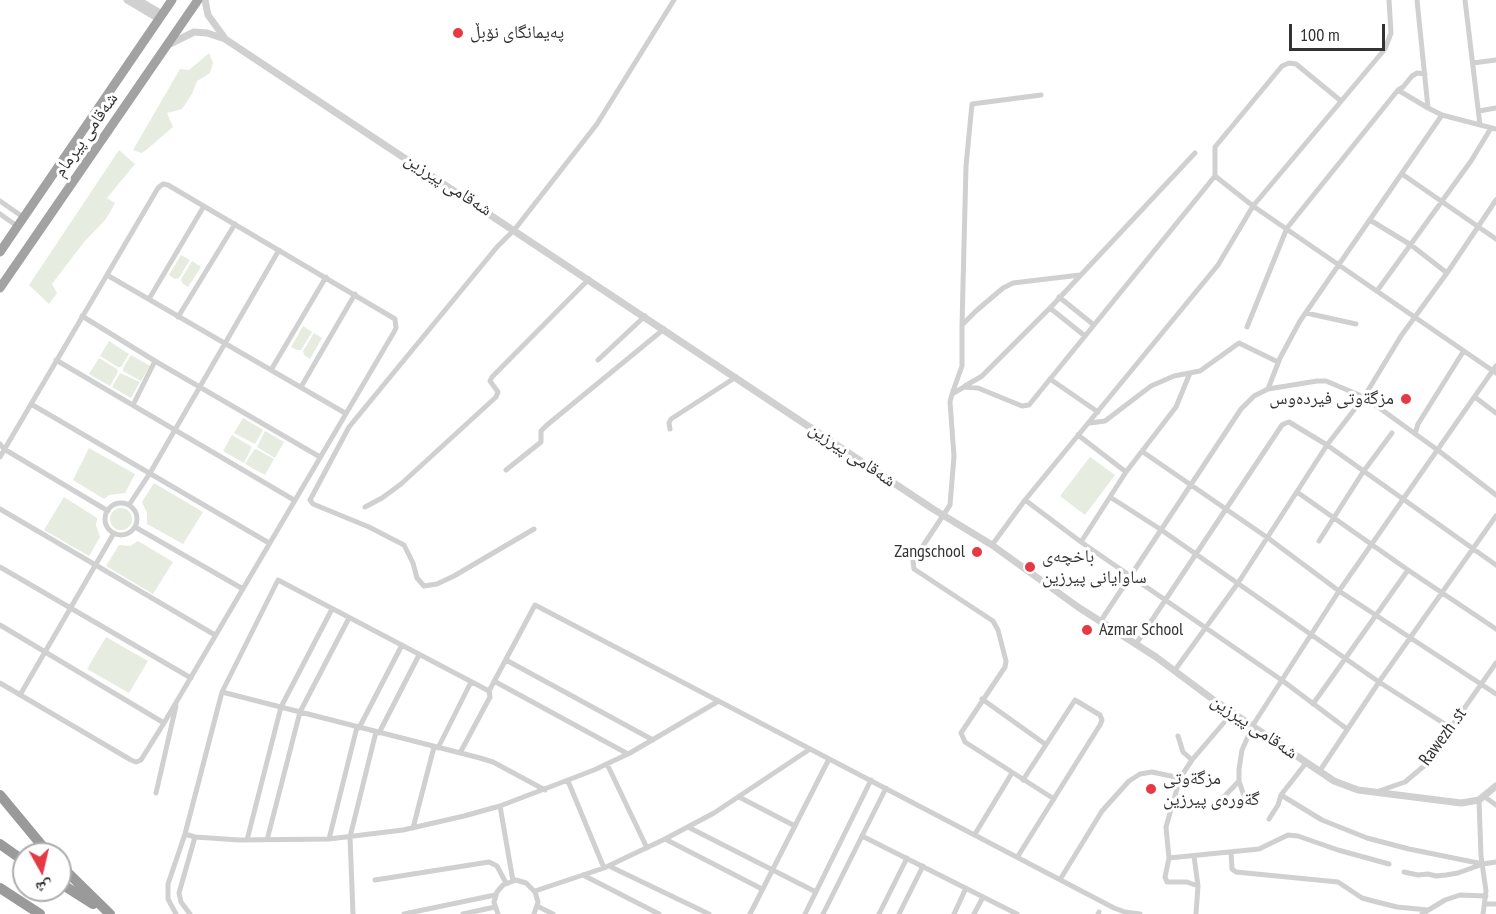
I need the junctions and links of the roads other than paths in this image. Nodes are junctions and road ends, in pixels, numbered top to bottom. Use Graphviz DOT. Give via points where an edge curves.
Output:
graph roads {
  1 [pos="127,0"];
  2 [pos="138,0"];
  3 [pos="172,0"];
  4 [pos="198,0"];
  5 [pos="205,0"];
  6 [pos="675,0"];
  7 [pos="1389,0"];
  8 [pos="1417,0"];
  9 [pos="1465,0"];
  10 [pos="160,17"];
  11 [pos="225,39"];
  12 [pos="168,45"];
  13 [pos="1496,60"];
  14 [pos="1473,63"];
  15 [pos="1425,74"];
  16 [pos="1398,90"];
  17 [pos="1041,94"];
  18 [pos="1341,101"];
  19 [pos="1428,108"];
  20 [pos="1496,108"];
  21 [pos="1479,111"];
  22 [pos="1442,115"];
  23 [pos="1480,125"];
  24 [pos="1493,129"];
  25 [pos="1195,153"];
  26 [pos="1402,174"];
  27 [pos="1215,176"];
  28 [pos="1496,200"];
  29 [pos="0,201"];
  30 [pos="1442,202"];
  31 [pos="204,206"];
  32 [pos="1253,206"];
  33 [pos="0,214"];
  34 [pos="23,217"];
  35 [pos="1370,220"];
  36 [pos="235,224"];
  37 [pos="17,226"];
  38 [pos="1477,226"];
  39 [pos="1287,228"];
  40 [pos="515,229"];
  41 [pos="1496,239"];
  42 [pos="1411,245"];
  43 [pos="279,250"];
  44 [pos="0,252"];
  45 [pos="1340,265"];
  46 [pos="1447,273"];
  47 [pos="107,275"];
  48 [pos="1080,275"];
  49 [pos="326,277"];
  50 [pos="589,279"];
  51 [pos="0,288"];
  52 [pos="1377,291"];
  53 [pos="355,294"];
  54 [pos="1059,297"];
  55 [pos="149,299"];
  56 [pos="1050,308"];
  57 [pos="1306,313"];
  58 [pos="82,316"];
  59 [pos="178,316"];
  60 [pos="645,316"];
  61 [pos="1416,317"];
  62 [pos="1356,324"];
  63 [pos="962,325"];
  64 [pos="1094,325"];
  65 [pos="1247,327"];
  66 [pos="664,329"];
  67 [pos="1085,336"];
  68 [pos="225,344"];
  69 [pos="1463,352"];
  70 [pos="56,360"];
  71 [pos="598,360"];
  72 [pos="155,362"];
  73 [pos="1278,362"];
  74 [pos="271,370"];
  75 [pos="1495,370"];
  76 [pos="1190,373"];
  77 [pos="736,377"];
  78 [pos="1050,379"];
  79 [pos="200,386"];
  80 [pos="301,387"];
  81 [pos="964,387"];
  82 [pos="1268,389"];
  83 [pos="952,394"];
  84 [pos="1364,397"];
  85 [pos="1476,398"];
  86 [pos="31,404"];
  87 [pos="133,405"];
  88 [pos="1098,412"];
  89 [pos="345,413"];
  90 [pos="1496,413"];
  91 [pos="1090,423"];
  92 [pos="670,429"];
  93 [pos="175,430"];
  94 [pos="1392,433"];
  95 [pos="1415,434"];
  96 [pos="1078,435"];
  97 [pos="0,444"];
  98 [pos="1327,445"];
  99 [pos="2,449"];
  100 [pos="1439,450"];
  101 [pos="1143,452"];
  102 [pos="0,457"];
  103 [pos="320,457"];
  104 [pos="506,470"];
  105 [pos="1126,472"];
  106 [pos="1363,472"];
  107 [pos="150,473"];
  108 [pos="1189,485"];
  109 [pos="1297,492"];
  110 [pos="1496,495"];
  111 [pos="1110,497"];
  112 [pos="1404,499"];
  113 [pos="294,500"];
  114 [pos="1024,500"];
  115 [pos="129,505"];
  116 [pos="365,507"];
  117 [pos="0,508"];
  118 [pos="1225,510"];
  119 [pos="108,511"];
  120 [pos="944,516"];
  121 [pos="1496,516"];
  122 [pos="1334,518"];
  123 [pos="135,527"];
  124 [pos="534,529"];
  125 [pos="1160,529"];
  126 [pos="114,533"];
  127 [pos="1268,538"];
  128 [pos="1319,541"];
  129 [pos="1081,542"];
  130 [pos="269,543"];
  131 [pos="1372,544"];
  132 [pos="992,545"];
  133 [pos="1472,549"];
  134 [pos="1196,555"];
  135 [pos="95,565"];
  136 [pos="1496,565"];
  137 [pos="0,567"];
  138 [pos="1408,570"];
  139 [pos="1130,575"];
  140 [pos="1238,583"];
  141 [pos="243,589"];
  142 [pos="1339,591"];
  143 [pos="1444,592"];
  144 [pos="1166,599"];
  145 [pos="70,608"];
  146 [pos="332,609"];
  147 [pos="1377,614"];
  148 [pos="349,618"];
  149 [pos="1100,622"];
  150 [pos="0,625"];
  151 [pos="1206,626"];
  152 [pos="1496,629"];
  153 [pos="1311,634"];
  154 [pos="215,635"];
  155 [pos="1410,637"];
  156 [pos="1136,644"];
  157 [pos="402,645"];
  158 [pos="45,651"];
  159 [pos="419,654"];
  160 [pos="1345,658"];
  161 [pos="506,660"];
  162 [pos="1496,663"];
  163 [pos="1175,670"];
  164 [pos="190,678"];
  165 [pos="494,681"];
  166 [pos="1283,681"];
  167 [pos="471,682"];
  168 [pos="1379,682"];
  169 [pos="0,683"];
  170 [pos="1482,683"];
  171 [pos="489,691"];
  172 [pos="222,692"];
  173 [pos="20,694"];
  174 [pos="1496,694"];
  175 [pos="179,699"];
  176 [pos="982,699"];
  177 [pos="717,702"];
  178 [pos="1313,704"];
  179 [pos="281,707"];
  180 [pos="300,712"];
  181 [pos="1233,712"];
  182 [pos="164,723"];
  183 [pos="1253,725"];
  184 [pos="358,727"];
  185 [pos="1450,728"];
  186 [pos="1347,729"];
  187 [pos="377,732"];
  188 [pos="1178,736"];
  189 [pos="653,740"];
  190 [pos="1045,744"];
  191 [pos="436,747"];
  192 [pos="810,749"];
  193 [pos="460,753"];
  194 [pos="628,754"];
  195 [pos="829,759"];
  196 [pos="1192,760"];
  197 [pos="1306,763"];
  198 [pos="607,764"];
  199 [pos="1319,772"];
  200 [pos="1012,773"];
  201 [pos="1180,778"];
  202 [pos="871,780"];
  203 [pos="1023,780"];
  204 [pos="568,781"];
  205 [pos="1239,782"];
  206 [pos="1496,786"];
  207 [pos="886,788"];
  208 [pos="544,790"];
  209 [pos="1376,792"];
  210 [pos="156,793"];
  211 [pos="0,795"];
  212 [pos="1281,795"];
  213 [pos="1244,796"];
  214 [pos="739,797"];
  215 [pos="1054,799"];
  216 [pos="1482,799"];
  217 [pos="1217,804"];
  218 [pos="1496,805"];
  219 [pos="500,806"];
  220 [pos="1269,819"];
  221 [pos="795,826"];
  222 [pos="688,827"];
  223 [pos="413,828"];
  224 [pos="185,834"];
  225 [pos="975,834"];
  226 [pos="862,836"];
  227 [pos="195,837"];
  228 [pos="350,837"];
  229 [pos="329,839"];
  230 [pos="247,840"];
  231 [pos="267,840"];
  232 [pos="665,840"];
  233 [pos="39,842"];
  234 [pos="646,848"];
  235 [pos="1231,853"];
  236 [pos="1018,856"];
  237 [pos="1194,856"];
  238 [pos="907,858"];
  239 [pos="1169,858"];
  240 [pos="1496,862"];
  241 [pos="1389,864"];
  242 [pos="1483,864"];
  243 [pos="923,866"];
  244 [pos="606,867"];
  245 [pos="772,870"];
  246 [pos="1404,872"];
  247 [pos="583,875"];
  248 [pos="72,877"];
  249 [pos="1061,878"];
  250 [pos="375,880"];
  251 [pos="509,882"];
  252 [pos="1198,886"];
  253 [pos="0,888"];
  254 [pos="966,888"];
  255 [pos="762,889"];
  256 [pos="72,891"];
  257 [pos="535,891"];
  258 [pos="816,892"];
  259 [pos="495,895"];
  260 [pos="983,897"];
  261 [pos="1486,897"];
  262 [pos="1485,904"];
  263 [pos="1496,904"];
  264 [pos="537,906"];
  265 [pos="495,907"];
  266 [pos="1428,910"];
  267 [pos="40,914"];
  268 [pos="109,914"];
  269 [pos="176,914"];
  270 [pos="190,914"];
  271 [pos="353,914"];
  272 [pos="404,914"];
  273 [pos="463,914"];
  274 [pos="498,914"];
  275 [pos="534,914"];
  276 [pos="553,914"];
  277 [pos="659,914"];
  278 [pos="709,914"];
  279 [pos="750,914"];
  280 [pos="805,914"];
  281 [pos="823,914"];
  282 [pos="879,914"];
  283 [pos="899,914"];
  284 [pos="954,914"];
  285 [pos="974,914"];
  286 [pos="1017,914"];
  287 [pos="1140,914"];
  288 [pos="1196,914"];
  289 [pos="1422,914"];
  290 [pos="1483,914"];
  1 -- 10 [label="street"];
  2 -- 10 [label="street"];
  3 -- 10 [label="highway, شەقامی پیرمام"];
  4 -- 12 [label="highway, شەقامی پیرمام"];
  5 -- 11 [label="street" via="208,15"];
  6 -- 40 [label="street" via="597,124"];
  7 -- 18 [label="street" via="1391,33 1385,49"];
  8 -- 15 [label="street"];
  9 -- 14 [label="street"];
  10 -- 34 [label="highway, شەقامی پیرمام"];
  11 -- 12 [label="street" via="194,33"];
  11 -- 40 [label="street, شەقامی پیرزین"];
  12 -- 51 [label="highway, شەقامی پیرمام"];
  13 -- 14 [label="street"];
  14 -- 21 [label="street"];
  15 -- 16 [label="street" via="1412,76"];
  15 -- 19 [label="street"];
  16 -- 19 [label="street"];
  16 -- 39 [label="street"];
  17 -- 63 [label="street" via="972,104 966,166"];
  18 -- 27 [label="street" via="1296,64 1282,66 1215,147"];
  18 -- 32 [label="street"];
  19 -- 22 [label="street"];
  20 -- 21 [label="street"];
  21 -- 23 [label="street"];
  22 -- 23 [label="street"];
  22 -- 26 [label="street"];
  23 -- 24 [label="street"];
  24 -- 30 [label="street"];
  25 -- 48 [label="street"];
  26 -- 30 [label="street"];
  26 -- 35 [label="street"];
  27 -- 32 [label="street"];
  27 -- 64 [label="street"];
  28 -- 38 [label="street"];
  29 -- 34 [label="street"];
  30 -- 38 [label="street"];
  30 -- 42 [label="street"];
  31 -- 36 [label="street"];
  31 -- 47 [label="street" via="168,185 161,185"];
  31 -- 55 [label="street"];
  32 -- 39 [label="street"];
  32 -- 88 [label="street" via="1218,265"];
  33 -- 37 [label="street"];
  34 -- 37 [label="highway, شەقامی پیرمام"];
  35 -- 42 [label="street"];
  35 -- 45 [label="street"];
  36 -- 43 [label="street"];
  36 -- 59 [label="street"];
  37 -- 44 [label="highway, شەقامی پیرمام"];
  38 -- 41 [label="street"];
  38 -- 46 [label="street"];
  39 -- 45 [label="street"];
  39 -- 65 [label="street"];
  40 -- 50 [label="street, شەقامی پیرزین"];
  40 -- 124 [label="street" via="349,426 310,500 404,545 424,586 454,576"];
  42 -- 46 [label="street"];
  42 -- 52 [label="street"];
  43 -- 49 [label="street"];
  43 -- 68 [label="street"];
  45 -- 52 [label="street"];
  45 -- 57 [label="street"];
  46 -- 61 [label="street"];
  47 -- 55 [label="street"];
  47 -- 58 [label="street"];
  48 -- 54 [label="street"];
  48 -- 63 [label="street" via="1008,284"];
  49 -- 53 [label="street"];
  49 -- 74 [label="street"];
  50 -- 60 [label="street, شەقامی پیرزین"];
  50 -- 116 [label="street" via="492,377 496,397 401,484"];
  52 -- 61 [label="street"];
  53 -- 80 [label="street"];
  53 -- 89 [label="street" via="391,315 396,328"];
  54 -- 56 [label="street"];
  54 -- 64 [label="street"];
  55 -- 59 [label="street"];
  56 -- 67 [label="street"];
  56 -- 81 [label="street" via="982,376"];
  57 -- 62 [label="street"];
  57 -- 73 [label="street"];
  58 -- 70 [label="street"];
  58 -- 72 [label="street"];
  59 -- 68 [label="street"];
  60 -- 66 [label="street, شەقامی پیرزین"];
  60 -- 71 [label="street"];
  61 -- 69 [label="street"];
  61 -- 84 [label="street"];
  63 -- 83 [label="street" via="962,366"];
  64 -- 67 [label="street"];
  66 -- 77 [label="street, شەقامی پیرزین"];
  66 -- 104 [label="street" via="547,425 541,431 542,442"];
  67 -- 78 [label="street"];
  68 -- 74 [label="street"];
  68 -- 79 [label="street"];
  69 -- 75 [label="street"];
  69 -- 95 [label="street"];
  70 -- 86 [label="street"];
  70 -- 87 [label="street"];
  72 -- 79 [label="street"];
  72 -- 87 [label="street"];
  73 -- 76 [label="street" via="1239,344 1208,367"];
  73 -- 82 [label="street"];
  74 -- 80 [label="street"];
  75 -- 85 [label="street"];
  76 -- 91 [label="street" via="1151,386 1105,421"];
  76 -- 101 [label="street" via="1176,407"];
  77 -- 92 [label="street" via="671,419"];
  77 -- 120 [label="street, شەقامی پیرزین"];
  78 -- 81 [label="street" via="1029,405 1022,406 978,388"];
  78 -- 88 [label="street"];
  79 -- 93 [label="street"];
  79 -- 103 [label="street"];
  80 -- 89 [label="street"];
  81 -- 83 [label="street"];
  82 -- 84 [label="street" via="1326,381"];
  82 -- 108 [label="street" via="1241,409"];
  83 -- 120 [label="street" via="954,456 950,505"];
  84 -- 95 [label="street"];
  84 -- 98 [label="street"];
  85 -- 90 [label="street"];
  85 -- 100 [label="street"];
  86 -- 99 [label="street"];
  86 -- 107 [label="street"];
  87 -- 93 [label="street"];
  88 -- 91 [label="street"];
  89 -- 103 [label="street"];
  91 -- 96 [label="street"];
  93 -- 107 [label="street"];
  93 -- 113 [label="street"];
  94 -- 106 [label="street"];
  95 -- 100 [label="street"];
  96 -- 105 [label="street"];
  96 -- 114 [label="street"];
  97 -- 99 [label="street"];
  98 -- 106 [label="street"];
  98 -- 109 [label="street"];
  98 -- 118 [label="street" via="1286,423"];
  99 -- 102 [label="street"];
  99 -- 119 [label="street"];
  100 -- 110 [label="street"];
  100 -- 112 [label="street"];
  101 -- 105 [label="street"];
  101 -- 108 [label="street"];
  103 -- 113 [label="street"];
  105 -- 111 [label="street"];
  106 -- 112 [label="street"];
  106 -- 122 [label="street"];
  107 -- 115 [label="street"];
  107 -- 130 [label="street"];
  108 -- 118 [label="street"];
  108 -- 125 [label="street"];
  109 -- 122 [label="street"];
  109 -- 127 [label="street"];
  111 -- 125 [label="street"];
  111 -- 129 [label="street"];
  112 -- 131 [label="street"];
  112 -- 133 [label="street"];
  113 -- 130 [label="street"];
  114 -- 129 [label="street"];
  114 -- 132 [label="street"];
  115 -- 119 [label="street" via="120,504"];
  115 -- 123 [label="street" via="136,512"];
  117 -- 135 [label="street"];
  118 -- 127 [label="street"];
  118 -- 134 [label="street"];
  119 -- 126 [label="street" via="106,523"];
  120 -- 132 [label="street, شەقامی پیرزین"];
  120 -- 176 [label="street" via="913,561 914,569 993,621 998,630 1005,668"];
  121 -- 133 [label="street"];
  122 -- 128 [label="street"];
  122 -- 131 [label="street"];
  123 -- 126 [label="street" via="123,535"];
  123 -- 141 [label="street"];
  125 -- 134 [label="street"];
  125 -- 139 [label="street"];
  126 -- 135 [label="street"];
  127 -- 140 [label="street"];
  127 -- 142 [label="street"];
  129 -- 139 [label="street"];
  130 -- 141 [label="street"];
  131 -- 138 [label="street"];
  131 -- 142 [label="street"];
  132 -- 149 [label="street, شەقامی پیرزین"];
  133 -- 136 [label="street"];
  133 -- 143 [label="street"];
  134 -- 140 [label="street"];
  134 -- 144 [label="street"];
  135 -- 145 [label="street"];
  135 -- 154 [label="street"];
  137 -- 145 [label="street"];
  138 -- 143 [label="street"];
  138 -- 147 [label="street"];
  139 -- 144 [label="street"];
  139 -- 149 [label="street"];
  140 -- 151 [label="street"];
  140 -- 153 [label="street"];
  141 -- 154 [label="street"];
  142 -- 147 [label="street"];
  142 -- 153 [label="street"];
  143 -- 152 [label="street"];
  143 -- 155 [label="street"];
  144 -- 151 [label="street"];
  144 -- 156 [label="street"];
  145 -- 158 [label="street"];
  145 -- 164 [label="street"];
  146 -- 148 [label="street"];
  146 -- 172 [label="street" via="278,580"];
  146 -- 179 [label="street"];
  147 -- 155 [label="street"];
  147 -- 160 [label="street"];
  148 -- 157 [label="street"];
  148 -- 180 [label="street"];
  149 -- 156 [label="street, شەقامی پیرزین"];
  150 -- 158 [label="street"];
  151 -- 163 [label="street"];
  151 -- 166 [label="street"];
  153 -- 160 [label="street"];
  153 -- 166 [label="street"];
  154 -- 164 [label="street"];
  155 -- 168 [label="street"];
  155 -- 170 [label="street"];
  156 -- 163 [label="street, شەقامی پیرزین"];
  157 -- 159 [label="street"];
  157 -- 184 [label="street"];
  158 -- 173 [label="street"];
  158 -- 182 [label="street"];
  159 -- 167 [label="street"];
  159 -- 187 [label="street"];
  160 -- 168 [label="street"];
  160 -- 178 [label="street"];
  161 -- 165 [label="street"];
  161 -- 177 [label="street" via="536,605"];
  161 -- 189 [label="street"];
  162 -- 170 [label="street, Rawezh .st"];
  163 -- 181 [label="street, شەقامی پیرزین"];
  164 -- 175 [label="street"];
  165 -- 171 [label="street"];
  165 -- 194 [label="street"];
  166 -- 178 [label="street"];
  166 -- 183 [label="street"];
  167 -- 171 [label="street"];
  167 -- 191 [label="street"];
  168 -- 185 [label="street"];
  168 -- 186 [label="street"];
  169 -- 173 [label="street"];
  170 -- 174 [label="street"];
  170 -- 185 [label="street, Rawezh .st"];
  171 -- 193 [label="street" via="490,697"];
  172 -- 179 [label="street"];
  172 -- 224 [label="street"];
  173 -- 182 [label="street" via="133,761 141,760"];
  175 -- 182 [label="street"];
  175 -- 210 [label="street"];
  176 -- 190 [label="street"];
  176 -- 200 [label="street" via="961,733 969,746"];
  177 -- 189 [label="street"];
  177 -- 192 [label="street"];
  178 -- 186 [label="street"];
  179 -- 180 [label="street"];
  179 -- 230 [label="street"];
  180 -- 184 [label="street"];
  180 -- 231 [label="street"];
  181 -- 183 [label="street, شەقامی پیرزین"];
  181 -- 196 [label="street"];
  183 -- 197 [label="street, شەقامی پیرزین"];
  183 -- 205 [label="street" via="1242,750"];
  184 -- 187 [label="street"];
  184 -- 229 [label="street"];
  185 -- 209 [label="street, Rawezh .st" via="1418,772 1398,785"];
  186 -- 199 [label="street"];
  187 -- 191 [label="street"];
  187 -- 228 [label="street"];
  188 -- 196 [label="street" via="1183,752"];
  189 -- 194 [label="street"];
  190 -- 203 [label="street"];
  190 -- 215 [label="street" via="1075,700 1100,715 1102,720"];
  191 -- 193 [label="street"];
  191 -- 223 [label="street"];
  192 -- 195 [label="street"];
  192 -- 214 [label="street"];
  193 -- 208 [label="street" via="493,762"];
  194 -- 198 [label="street"];
  195 -- 202 [label="street"];
  195 -- 221 [label="street"];
  196 -- 201 [label="street"];
  197 -- 199 [label="street, شەقامی پیرزین"];
  197 -- 212 [label="street"];
  198 -- 204 [label="street"];
  198 -- 234 [label="street"];
  199 -- 209 [label="street, شەقامی پیرزین" via="1349,788"];
  200 -- 203 [label="street"];
  200 -- 225 [label="street"];
  201 -- 239 [label="street" via="1166,827"];
  201 -- 249 [label="street" via="1152,772 1129,781 1102,811"];
  202 -- 207 [label="street"];
  202 -- 258 [label="street"];
  203 -- 215 [label="street"];
  204 -- 208 [label="street"];
  204 -- 244 [label="street"];
  205 -- 213 [label="street"];
  205 -- 217 [label="street"];
  206 -- 216 [label="street"];
  207 -- 225 [label="street"];
  207 -- 226 [label="street"];
  208 -- 219 [label="street"];
  209 -- 216 [label="street, شەقامی پیرزین" via="1445,803 1466,804"];
  211 -- 233 [label="highway"];
  212 -- 220 [label="street"];
  212 -- 242 [label="street" via="1322,820 1367,838"];
  214 -- 221 [label="street"];
  214 -- 222 [label="street"];
  215 -- 236 [label="street"];
  216 -- 218 [label="street"];
  216 -- 242 [label="street"];
  219 -- 223 [label="street"];
  219 -- 251 [label="street"];
  221 -- 245 [label="street"];
  222 -- 232 [label="street"];
  222 -- 245 [label="street"];
  223 -- 228 [label="street"];
  224 -- 227 [label="street"];
  224 -- 269 [label="street" via="166,892"];
  225 -- 236 [label="street"];
  226 -- 238 [label="street"];
  226 -- 281 [label="street"];
  227 -- 230 [label="street"];
  227 -- 270 [label="street" via="179,893"];
  228 -- 229 [label="street"];
  228 -- 271 [label="street"];
  229 -- 231 [label="street"];
  230 -- 231 [label="street"];
  232 -- 234 [label="street"];
  232 -- 255 [label="street"];
  234 -- 244 [label="street"];
  235 -- 237 [label="street"];
  235 -- 241 [label="street" via="1258,849 1288,835"];
  235 -- 266 [label="street" via="1232,869 1236,872 1338,882 1368,900"];
  236 -- 249 [label="street"];
  237 -- 239 [label="street"];
  237 -- 252 [label="street"];
  238 -- 243 [label="street"];
  238 -- 282 [label="street"];
  239 -- 252 [label="street" via="1167,882"];
  240 -- 242 [label="street"];
  242 -- 246 [label="street" via="1446,875"];
  242 -- 261 [label="street"];
  243 -- 254 [label="street"];
  243 -- 283 [label="street"];
  244 -- 247 [label="street"];
  244 -- 278 [label="street"];
  245 -- 255 [label="street"];
  245 -- 258 [label="street"];
  247 -- 257 [label="street"];
  247 -- 277 [label="street"];
  248 -- 268 [label="highway"];
  249 -- 287 [label="street" via="1114,908"];
  250 -- 251 [label="street" via="489,862"];
  251 -- 257 [label="street" via="526,883"];
  251 -- 259 [label="street"];
  252 -- 288 [label="street"];
  253 -- 267 [label="highway"];
  254 -- 260 [label="street"];
  254 -- 284 [label="street"];
  255 -- 279 [label="street"];
  256 -- 268 [label="highway"];
  257 -- 264 [label="street"];
  258 -- 280 [label="street"];
  259 -- 265 [label="street"];
  259 -- 272 [label="street"];
  260 -- 285 [label="street"];
  260 -- 286 [label="street"];
  261 -- 262 [label="street"];
  261 -- 266 [label="street" via="1460,895"];
  262 -- 263 [label="street"];
  262 -- 290 [label="street"];
  264 -- 275 [label="street"];
  264 -- 276 [label="street"];
  265 -- 273 [label="street"];
  265 -- 274 [label="street"];
  266 -- 289 [label="street"];
}
